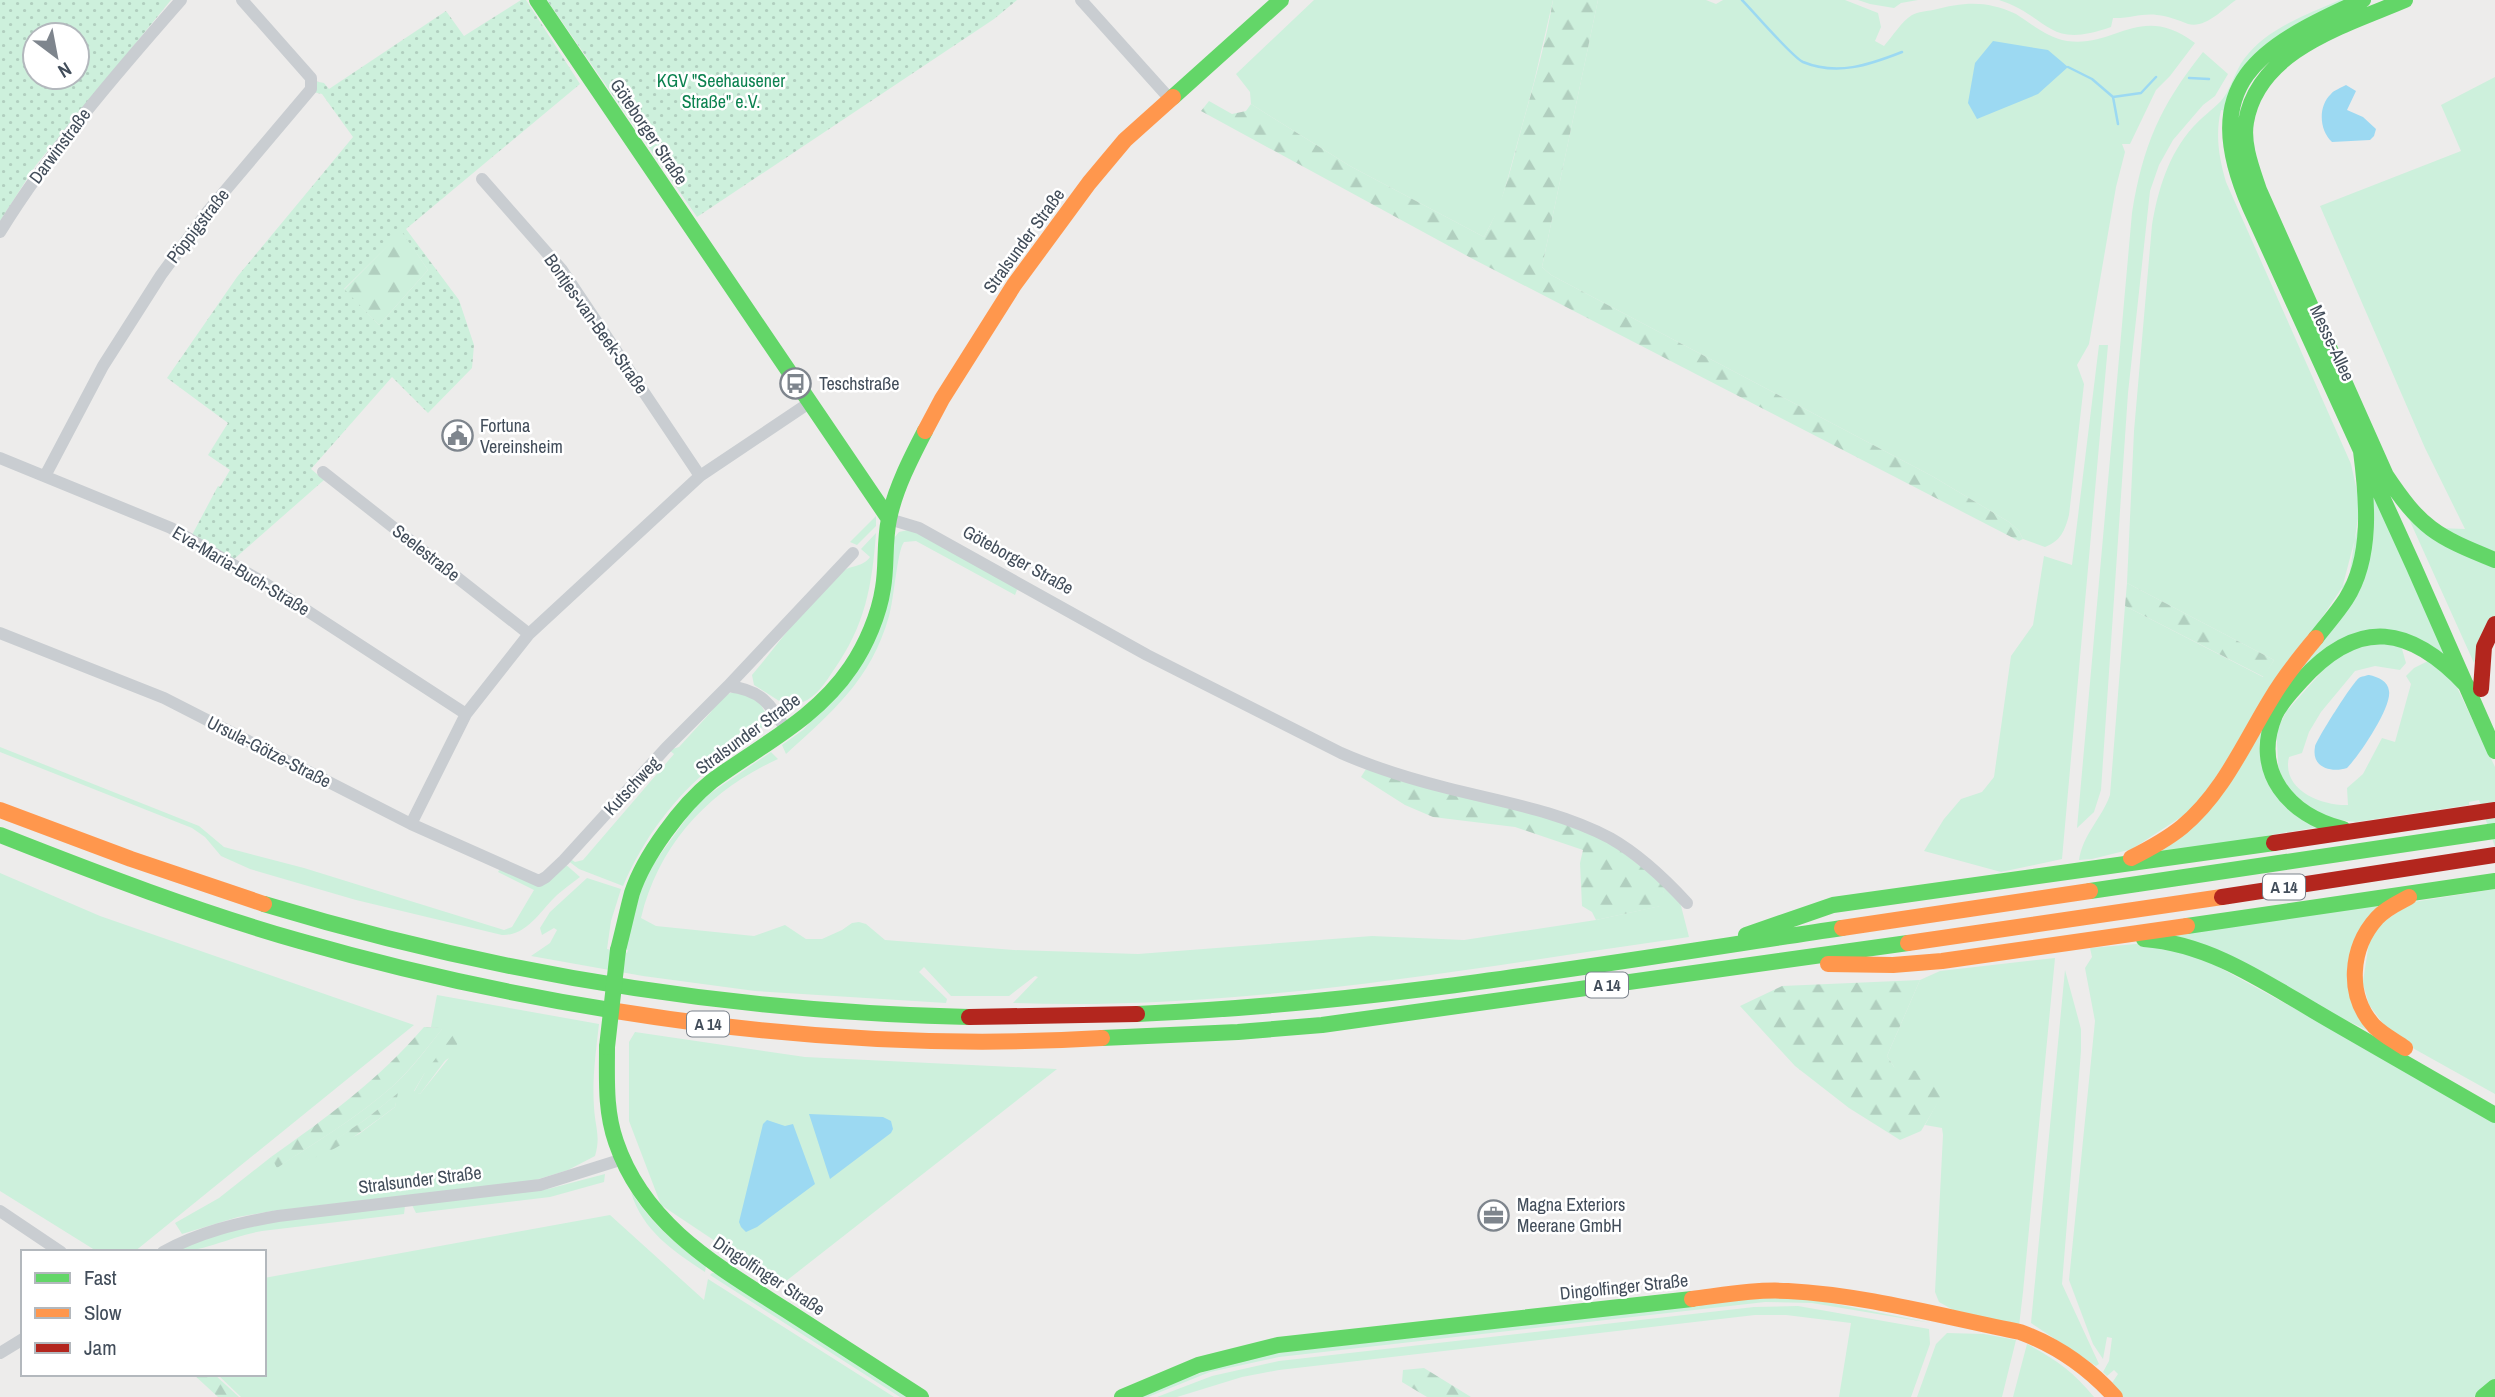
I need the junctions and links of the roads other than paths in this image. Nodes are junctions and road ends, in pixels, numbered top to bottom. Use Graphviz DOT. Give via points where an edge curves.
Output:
graph roads {
  1 [pos="181,0"];
  2 [pos="242,0"];
  3 [pos="537,0"];
  4 [pos="1081,0"];
  5 [pos="1281,0"];
  6 [pos="2363,0"];
  7 [pos="2405,0"];
  8 [pos="1170,99"];
  9 [pos="482,179"];
  10 [pos="0,232"];
  11 [pos="809,403"];
  12 [pos="2361,451"];
  13 [pos="0,458"];
  14 [pos="323,472"];
  15 [pos="2385,474"];
  16 [pos="45,476"];
  17 [pos="700,476"];
  18 [pos="888,519"];
  19 [pos="853,552"];
  20 [pos="2495,560"];
  21 [pos="2495,624"];
  22 [pos="0,633"];
  23 [pos="529,634"];
  24 [pos="728,687"];
  25 [pos="2474,687"];
  26 [pos="466,715"];
  27 [pos="2495,720"];
  28 [pos="787,732"];
  29 [pos="2495,751"];
  30 [pos="0,810"];
  31 [pos="2487,811"];
  32 [pos="411,824"];
  33 [pos="2360,830"];
  34 [pos="2490,832"];
  35 [pos="0,835"];
  36 [pos="2495,855"];
  37 [pos="2110,867"];
  38 [pos="534,880"];
  39 [pos="2495,881"];
  40 [pos="2417,892"];
  41 [pos="1687,903"];
  42 [pos="2103,939"];
  43 [pos="1708,949"];
  44 [pos="1773,962"];
  45 [pos="2495,1098"];
  46 [pos="2495,1115"];
  47 [pos="623,1159"];
  48 [pos="0,1211"];
  49 [pos="58,1250"];
  50 [pos="167,1250"];
  51 [pos="21,1340"];
  52 [pos="0,1353"];
  53 [pos="2495,1387"];
  54 [pos="921,1397"];
  55 [pos="1122,1397"];
  56 [pos="2115,1397"];
  57 [pos="2483,1397"];
  1 -- 10 [label="street, Darwinstraße" via="88,108"];
  2 -- 16 [label="street, Pöppigstraße" via="311,78 311,89 208,211 161,275 103,366"];
  3 -- 11 [label="main road, Göteborger Straße"];
  4 -- 8 [label="street"];
  5 -- 8 [label="main road, Stralsunder Straße"];
  6 -- 12 [label="main road, Messe-Allee" via="2294,31 2260,57 2236,94 2230,120 2230,148 2245,195"];
  7 -- 15 [label="main road, Messe-Allee" via="2292,52 2263,79 2246,120 2246,141 2259,190"];
  8 -- 18 [label="main road, Stralsunder Straße" via="1125,140 1014,285 922,434"];
  9 -- 17 [label="street, Bontjes-van-Beek-Straße" via="562,270"];
  11 -- 17 [label="street"];
  11 -- 18 [label="main road, Göteborger Straße"];
  12 -- 25 [label="main road, Messe-Allee"];
  12 -- 37 [label="main road" via="2368,502 2365,544 2347,598 2273,695 2227,778 2204,809 2157,845"];
  13 -- 16 [label="street, Eva-Maria-Buch-Straße"];
  14 -- 23 [label="street, Seelestraße"];
  15 -- 20 [label="main road" via="2407,507 2431,531"];
  15 -- 25 [label="main road, Messe-Allee"];
  16 -- 26 [label="street, Eva-Maria-Buch-Straße" via="171,528 266,584"];
  17 -- 23 [label="street"];
  18 -- 28 [label="main road, Stralsunder Straße" via="883,590 867,639 834,690"];
  18 -- 41 [label="street, Göteborger Straße" via="919,528 1147,655 1341,753 1445,788 1535,809 1610,838 1657,872"];
  19 -- 24 [label="street, Kutschweg"];
  21 -- 25 [label="main road"];
  22 -- 32 [label="street, Ursula-Götze-Straße" via="164,698"];
  23 -- 26 [label="street"];
  24 -- 28 [label="street" via="757,693"];
  24 -- 38 [label="street, Kutschweg" via="546,877"];
  25 -- 27 [label="main road, Messe-Allee"];
  25 -- 29 [label="main road, Messe-Allee"];
  25 -- 33 [label="main road" via="2420,645 2395,636 2362,638 2334,648 2312,666 2275,714 2267,744 2273,778 2304,816 2323,825"];
  26 -- 32 [label="street"];
  28 -- 47 [label="main road, Stralsunder Straße, bridge" via="710,783 686,807 664,834 633,891 618,950 607,1047 610,1123"];
  30 -- 43 [label="main road, A 14" via="205,886 354,930 562,976 743,1003 919,1016 1056,1018 1257,1009 1427,990"];
  31 -- 33 [label="main road"];
  32 -- 38 [label="street, Ursula-Götze-Straße"];
  33 -- 37 [label="main road"];
  34 -- 43 [label="main road, A 14"];
  35 -- 44 [label="main road, A 14" via="228,919 342,953 565,1003 823,1036 952,1043 1256,1032"];
  36 -- 44 [label="main road, A 14"];
  37 -- 43 [label="main road" via="1833,905"];
  39 -- 40 [label="main road"];
  40 -- 42 [label="main road"];
  40 -- 45 [label="main road" via="2378,916 2360,942 2353,976 2359,1003 2387,1037"];
  42 -- 44 [label="main road" via="1893,965"];
  42 -- 46 [label="main road" via="2162,940 2214,955"];
  47 -- 50 [label="street, Stralsunder Straße" via="540,1185 236,1223"];
  47 -- 54 [label="main road, Dingolfinger Straße" via="660,1220 681,1240"];
  48 -- 49 [label="street"];
  51 -- 52 [label="street"];
  53 -- 57 [label="main road"];
  55 -- 56 [label="main road, Dingolfinger Straße" via="1188,1367 1278,1345 1786,1291 1832,1295 1994,1326 2047,1343 2089,1370"];
}
